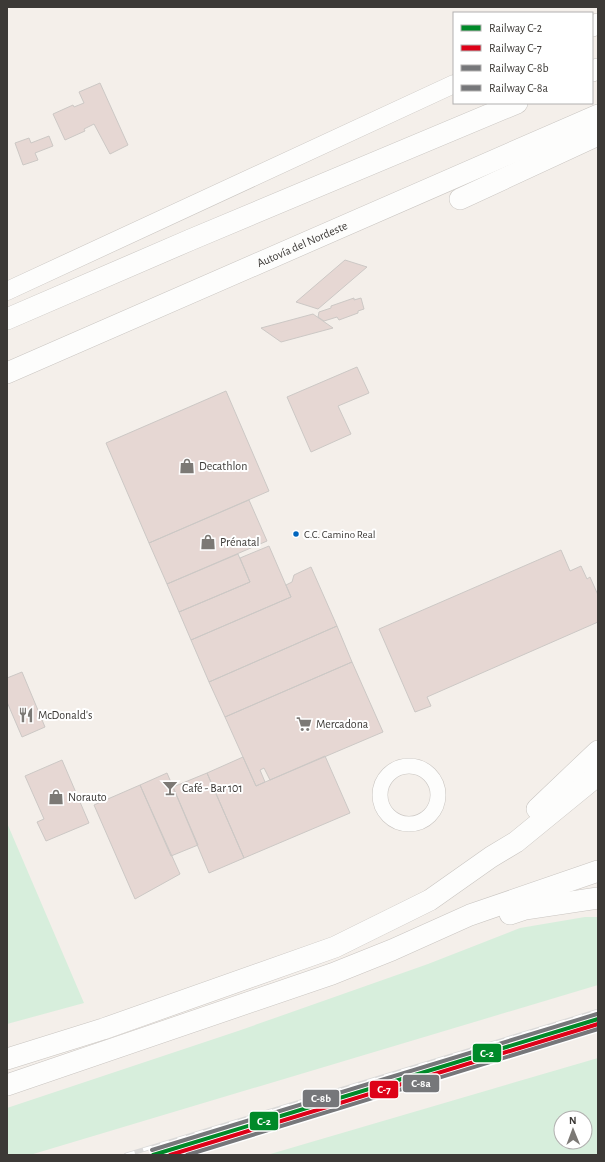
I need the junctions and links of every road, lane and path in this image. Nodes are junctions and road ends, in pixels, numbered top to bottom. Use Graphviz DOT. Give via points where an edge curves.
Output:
graph roads {
  1 [pos="453,84"];
  2 [pos="515,104"];
  3 [pos="598,115"];
  4 [pos="598,135"];
  5 [pos="460,199"];
  6 [pos="7,292"];
  7 [pos="7,319"];
  8 [pos="7,373"];
  9 [pos="598,751"];
  10 [pos="598,775"];
  11 [pos="491,857"];
  12 [pos="598,872"];
  13 [pos="598,898"];
  14 [pos="392,950"];
  15 [pos="7,1059"];
  16 [pos="7,1085"];
  1 -- 6 [label="main road"];
  2 -- 7 [label="highway"];
  3 -- 8 [label="highway, Autovía del Nordeste"];
  4 -- 5 [label="highway"];
  9 -- 11 [label="highway" via="511,834"];
  10 -- 11 [label="highway" via="516,842"];
  11 -- 15 [label="highway" via="430,900 335,947 104,1029"];
  12 -- 14 [label="highway" via="470,915"];
  13 -- 14 [label="highway" via="525,909"];
  14 -- 16 [label="highway" via="332,974"];
}
